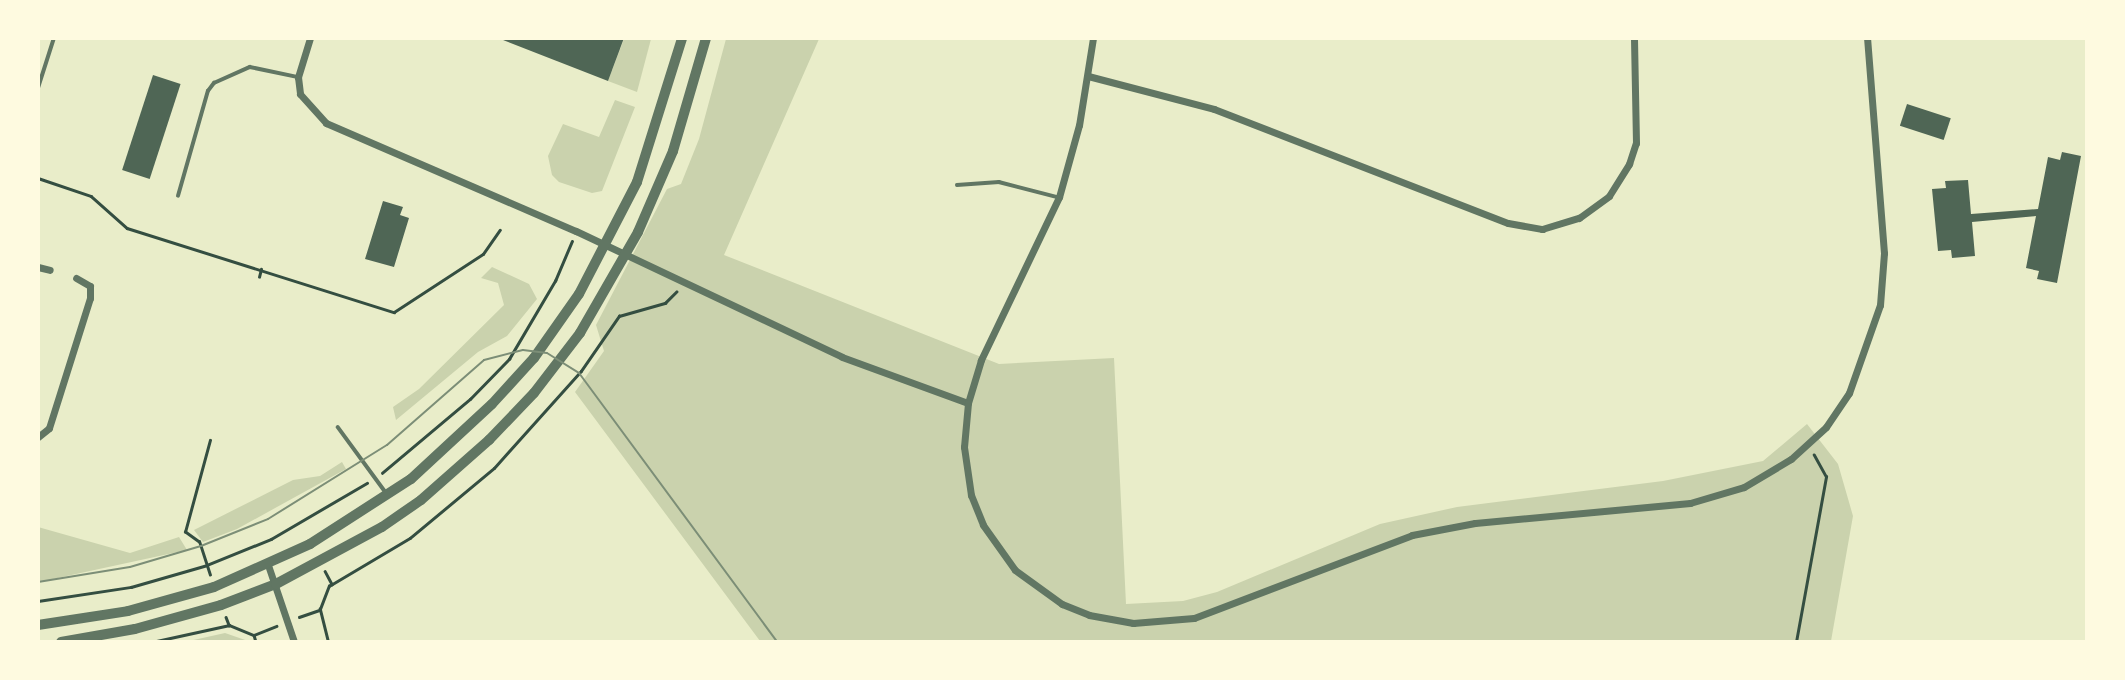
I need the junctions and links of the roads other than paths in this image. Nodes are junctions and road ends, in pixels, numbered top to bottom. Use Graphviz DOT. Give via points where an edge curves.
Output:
graph roads {
  1 [pos="54,38"];
  2 [pos="310,38"];
  3 [pos="682,38"];
  4 [pos="706,38"];
  5 [pos="1093,38"];
  6 [pos="1634,38"];
  7 [pos="1867,38"];
  8 [pos="1088,76"];
  9 [pos="298,77"];
  10 [pos="38,88"];
  11 [pos="957,185"];
  12 [pos="178,196"];
  13 [pos="1059,197"];
  14 [pos="606,246"];
  15 [pos="624,256"];
  16 [pos="38,267"];
  17 [pos="50,270"];
  18 [pos="76,278"];
  19 [pos="968,403"];
  20 [pos="338,427"];
  21 [pos="38,436"];
  22 [pos="388,495"];
  23 [pos="268,565"];
  24 [pos="276,584"];
  25 [pos="38,625"];
  26 [pos="61,642"];
  27 [pos="294,642"];
  1 -- 10 [label="lane"];
  2 -- 9 [label="street"];
  3 -- 14 [label="street" via="651,146"];
  4 -- 15 [label="street" via="673,151"];
  5 -- 8 [label="street"];
  6 -- 8 [label="street" via="1636,143 1629,164 1609,197 1579,219 1542,229 1508,223 1214,109"];
  7 -- 19 [label="street" via="1884,253 1880,305 1849,393 1808,444 1766,475 1723,495 1657,509 1475,523 1412,535 1194,618 1133,623 1089,615 1062,604 1015,570 997,548 983,525 966,472"];
  8 -- 13 [label="street"];
  9 -- 12 [label="lane" via="250,67 215,83 208,91"];
  9 -- 14 [label="street" via="300,94 326,123"];
  11 -- 13 [label="lane" via="999,182"];
  13 -- 19 [label="street" via="981,360"];
  14 -- 15 [label="street"];
  14 -- 22 [label="street" via="534,358 484,412"];
  15 -- 19 [label="street" via="842,358"];
  15 -- 24 [label="street" via="579,334 534,393 489,440 421,500 382,527"];
  16 -- 17 [label="street"];
  18 -- 21 [label="street" via="90,286 90,298 50,428"];
  20 -- 22 [label="lane"];
  22 -- 23 [label="street"];
  23 -- 24 [label="street"];
  23 -- 25 [label="street" via="214,587 128,611"];
  24 -- 26 [label="street" via="135,629"];
  24 -- 27 [label="street"];
}
